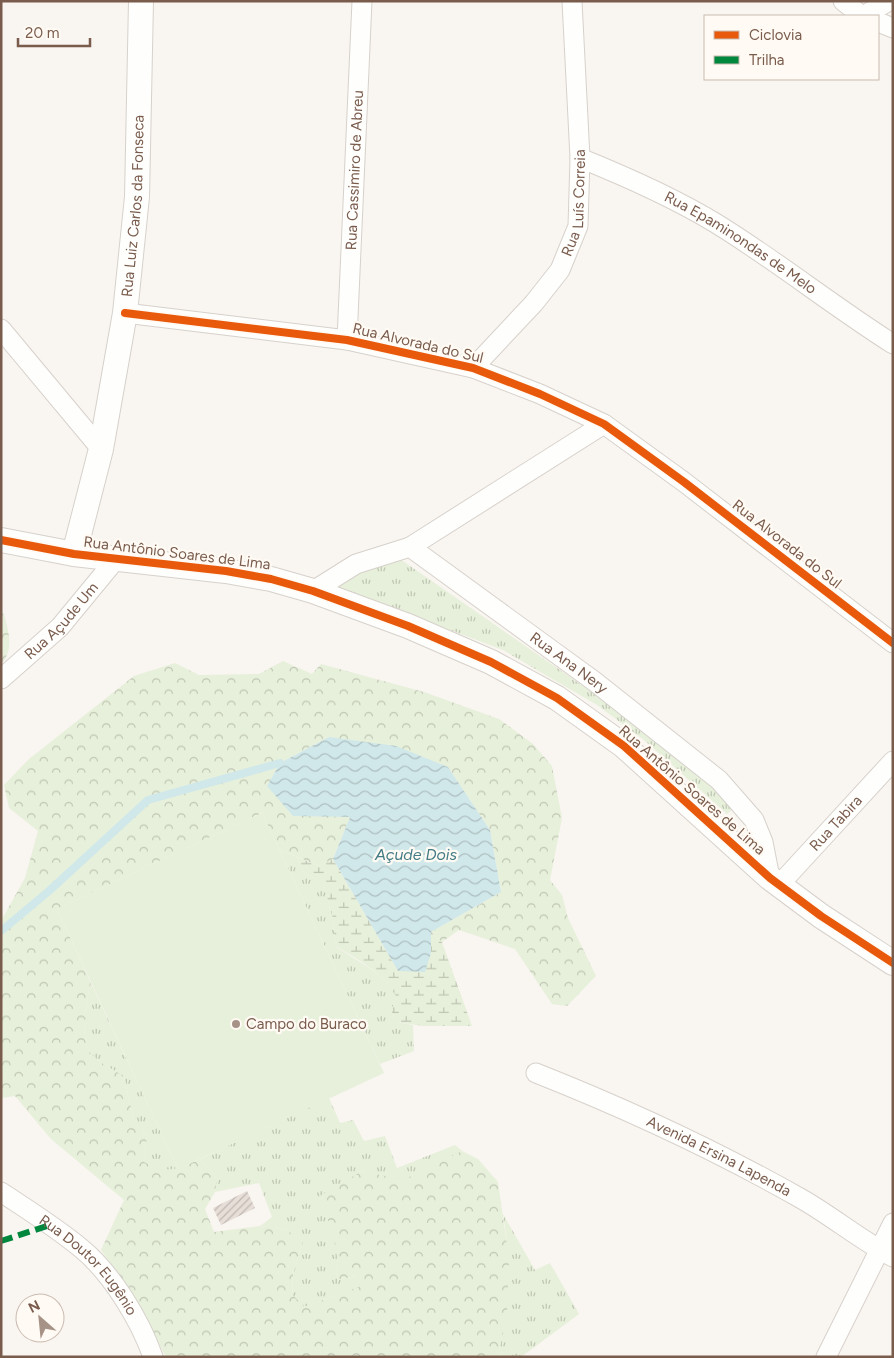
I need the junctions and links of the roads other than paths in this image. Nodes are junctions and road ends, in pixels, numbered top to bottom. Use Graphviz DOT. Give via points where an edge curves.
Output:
graph roads {
  1 [pos="141,1"];
  2 [pos="362,1"];
  3 [pos="572,1"];
  4 [pos="843,1"];
  5 [pos="890,1"];
  6 [pos="862,15"];
  7 [pos="865,15"];
  8 [pos="879,22"];
  9 [pos="893,28"];
  10 [pos="580,158"];
  11 [pos="125,313"];
  12 [pos="1,329"];
  13 [pos="347,340"];
  14 [pos="893,344"];
  15 [pos="473,368"];
  16 [pos="604,424"];
  17 [pos="101,449"];
  18 [pos="1,540"];
  19 [pos="410,547"];
  20 [pos="74,554"];
  21 [pos="116,559"];
  22 [pos="314,591"];
  23 [pos="893,643"];
  24 [pos="1,679"];
  25 [pos="893,762"];
  26 [pos="774,881"];
  27 [pos="893,963"];
  28 [pos="536,1073"];
  29 [pos="1,1192"];
  30 [pos="893,1224"];
  31 [pos="886,1253"];
  32 [pos="153,1357"];
  33 [pos="826,1357"];
  1 -- 11 [label="street, Rua Luiz Carlos da Fonseca" via="137,197"];
  2 -- 13 [label="street, Rua Cassimiro de Abreu"];
  3 -- 10 [label="street, Rua Luís Correia"];
  4 -- 6 [label="street"];
  5 -- 7 [label="street"];
  8 -- 9 [label="street"];
  10 -- 14 [label="street, Rua Epaminondas de Melo" via="660,192 716,223"];
  10 -- 15 [label="street, Rua Luís Correia" via="578,226 560,270"];
  11 -- 13 [label="street, Rua Alvorada do Sul"];
  11 -- 17 [label="street, Rua Luiz Carlos da Fonseca"];
  12 -- 17 [label="street"];
  13 -- 15 [label="street, Rua Alvorada do Sul"];
  15 -- 16 [label="street, Rua Alvorada do Sul"];
  16 -- 19 [label="street"];
  16 -- 23 [label="street, Rua Alvorada do Sul"];
  17 -- 20 [label="street, Rua Luiz Carlos da Fonseca"];
  18 -- 20 [label="street, Rua Antônio Soares de Lima"];
  19 -- 22 [label="street" via="356,564"];
  19 -- 26 [label="street, Rua Ana Nery" via="594,681 719,780 754,820"];
  20 -- 21 [label="street, Rua Antônio Soares de Lima"];
  21 -- 22 [label="street, Rua Antônio Soares de Lima" via="226,571"];
  21 -- 24 [label="street, Rua Açude Um" via="60,627"];
  22 -- 26 [label="street, Rua Antônio Soares de Lima" via="483,658 557,698 624,746"];
  25 -- 26 [label="street, Rua Tabira"];
  26 -- 27 [label="street, Rua Antônio Soares de Lima" via="820,916"];
  28 -- 31 [label="street, Avenida Ersina Lapenda" via="619,1106 708,1148 802,1199"];
  29 -- 32 [label="street, Rua Doutor Eugênio" via="84,1250 132,1312"];
  30 -- 31 [label="street"];
  31 -- 33 [label="street"];
}
